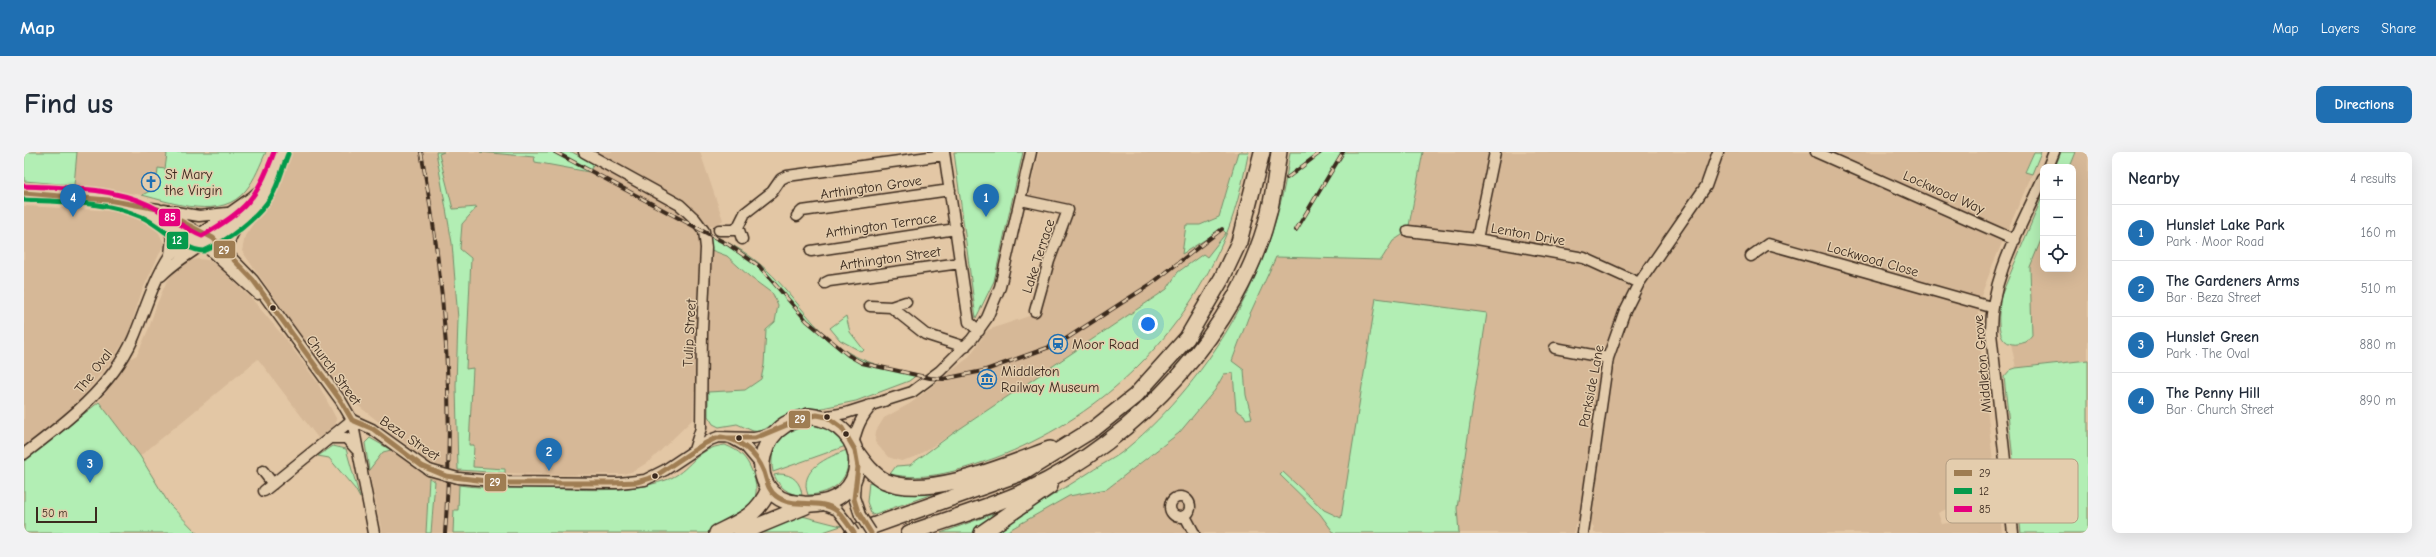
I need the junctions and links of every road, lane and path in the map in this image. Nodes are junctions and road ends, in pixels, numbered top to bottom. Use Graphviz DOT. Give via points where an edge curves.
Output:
graph roads {
  1 [pos="280,152"];
  2 [pos="584,152"];
  3 [pos="1032,152"];
  4 [pos="1262,152"];
  5 [pos="1279,152"];
  6 [pos="1495,152"];
  7 [pos="1718,152"];
  8 [pos="1816,152"];
  9 [pos="2054,152"];
  10 [pos="944,154"];
  11 [pos="2049,164"];
  12 [pos="270,181"];
  13 [pos="2040,185"];
  14 [pos="950,190"];
  15 [pos="24,193"];
  16 [pos="1021,200"];
  17 [pos="130,205"];
  18 [pos="158,210"];
  19 [pos="231,212"];
  20 [pos="797,216"];
  21 [pos="242,219"];
  22 [pos="166,225"];
  23 [pos="738,227"];
  24 [pos="956,229"];
  25 [pos="719,230"];
  26 [pos="1408,231"];
  27 [pos="201,232"];
  28 [pos="212,238"];
  29 [pos="190,239"];
  30 [pos="742,239"];
  31 [pos="1477,239"];
  32 [pos="2015,240"];
  33 [pos="203,244"];
  34 [pos="811,251"];
  35 [pos="228,253"];
  36 [pos="170,255"];
  37 [pos="1751,256"];
  38 [pos="960,263"];
  39 [pos="156,282"];
  40 [pos="825,283"];
  41 [pos="1639,283"];
  42 [pos="267,302"];
  43 [pos="906,302"];
  44 [pos="870,306"];
  45 [pos="891,307"];
  46 [pos="1991,307"];
  47 [pos="1036,311"];
  48 [pos="979,331"];
  49 [pos="965,347"];
  50 [pos="1555,348"];
  51 [pos="1608,358"];
  52 [pos="873,404"];
  53 [pos="822,417"];
  54 [pos="352,420"];
  55 [pos="773,434"];
  56 [pos="730,437"];
  57 [pos="330,438"];
  58 [pos="1079,438"];
  59 [pos="1103,446"];
  60 [pos="854,449"];
  61 [pos="694,450"];
  62 [pos="358,451"];
  63 [pos="24,454"];
  64 [pos="2005,459"];
  65 [pos="761,465"];
  66 [pos="263,471"];
  67 [pos="856,476"];
  68 [pos="273,484"];
  69 [pos="769,489"];
  70 [pos="264,491"];
  71 [pos="816,504"];
  72 [pos="1185,516"];
  73 [pos="2012,523"];
  74 [pos="852,530"];
  75 [pos="374,533"];
  76 [pos="717,533"];
  77 [pos="741,533"];
  78 [pos="871,533"];
  79 [pos="909,533"];
  80 [pos="982,533"];
  81 [pos="1194,533"];
  82 [pos="1583,533"];
  83 [pos="2013,533"];
  1 -- 12 [label="street"];
  2 -- 61 [label="street, Tulip Street" via="680,205 704,231 706,248 701,428"];
  3 -- 16 [label="street"];
  4 -- 58 [label="highway" via="1239,242 1196,325 1134,396"];
  5 -- 59 [label="highway" via="1269,213 1255,253 1228,308 1164,394"];
  6 -- 31 [label="street"];
  7 -- 41 [label="street, Parkside Lane" via="1706,186"];
  8 -- 32 [label="street, Lockwood Way"];
  9 -- 11 [label="street"];
  10 -- 14 [label="street"];
  10 -- 23 [label="street" via="787,176 781,179 772,192 745,213"];
  12 -- 19 [label="street, The Oval"];
  12 -- 21 [label="street" via="265,194"];
  13 -- 32 [label="street, Middleton Grove"];
  14 -- 20 [label="street, Arthington Grove" via="802,211"];
  14 -- 24 [label="street"];
  15 -- 17 [label="street, Church Street" via="98,199"];
  16 -- 47 [label="street, Lake Terrace" via="1068,210 1049,261"];
  16 -- 48 [label="street" via="1000,287"];
  17 -- 18 [label="street, Church Street"];
  17 -- 22 [label="street, Church Street" via="145,211"];
  18 -- 19 [label="street" via="199,216"];
  18 -- 27 [label="street, Church Street"];
  19 -- 27 [label="street, The Oval"];
  21 -- 28 [label="street, The Oval"];
  21 -- 35 [label="street" via="230,237"];
  22 -- 29 [label="street, Church Street"];
  22 -- 36 [label="street" via="172,237"];
  23 -- 25 [label="street" via="734,230"];
  23 -- 30 [label="street"];
  24 -- 34 [label="street, Arthington Terrace"];
  24 -- 38 [label="street"];
  26 -- 31 [label="street, Lenton Drive"];
  27 -- 28 [label="street, Church Street"];
  27 -- 29 [label="street, The Oval"];
  28 -- 33 [label="street, The Oval"];
  28 -- 35 [label="street, Church Street"];
  29 -- 33 [label="street, Church Street"];
  29 -- 36 [label="street, The Oval"];
  31 -- 41 [label="street, Lenton Drive" via="1584,258"];
  32 -- 46 [label="street, Middleton Grove"];
  33 -- 39 [label="street, The Oval" via="176,262"];
  33 -- 42 [label="street, Church Street"];
  35 -- 42 [label="street, Church Street" via="253,280"];
  36 -- 39 [label="street, The Oval"];
  37 -- 46 [label="street, Lockwood Close" via="1768,244"];
  38 -- 40 [label="street, Arthington Street"];
  38 -- 48 [label="street" via="969,322"];
  39 -- 63 [label="street, The Oval" via="132,340 102,385 74,415"];
  41 -- 51 [label="street, Parkside Lane" via="1624,313"];
  42 -- 54 [label="street, Church Street" via="341,401"];
  43 -- 45 [label="street"];
  44 -- 45 [label="street"];
  45 -- 49 [label="street" via="925,334"];
  46 -- 64 [label="street, Middleton Grove" via="1991,333"];
  48 -- 49 [label="street"];
  49 -- 52 [label="street" via="940,371 912,392"];
  50 -- 51 [label="street"];
  51 -- 82 [label="street, Parkside Lane"];
  52 -- 53 [label="street"];
  52 -- 60 [label="street" via="863,415 856,429"];
  53 -- 55 [label="highway" via="809,416 787,423"];
  53 -- 60 [label="highway" via="837,424"];
  54 -- 57 [label="street"];
  54 -- 61 [label="street, Beza Street, bridge" via="372,429 429,470 458,478 505,482 619,483 645,480"];
  54 -- 62 [label="street, Church Street"];
  55 -- 56 [label="street, Beza Street" via="754,438"];
  55 -- 65 [label="highway" via="765,449"];
  56 -- 61 [label="street, Beza Street" via="718,437"];
  56 -- 65 [label="street" via="744,446"];
  57 -- 62 [label="street" via="346,438"];
  57 -- 68 [label="street"];
  58 -- 60 [label="highway" via="992,471 922,487 899,486 885,481 872,472"];
  58 -- 74 [label="highway" via="1024,472"];
  59 -- 79 [label="highway" via="1028,490"];
  59 -- 80 [label="highway" via="1030,502"];
  60 -- 67 [label="highway" via="858,468"];
  62 -- 75 [label="street, Church Street"];
  65 -- 69 [label="highway"];
  66 -- 68 [label="street"];
  67 -- 71 [label="highway" via="841,496"];
  67 -- 78 [label="street, bridge" via="854,497 860,515"];
  68 -- 70 [label="street"];
  69 -- 71 [label="highway" via="791,503"];
  69 -- 76 [label="highway" via="754,513"];
  71 -- 74 [label="street" via="837,510"];
  71 -- 77 [label="highway"];
  72 -- 81 [label="street"];
  73 -- 83 [label="street, Middleton Grove"];
}
